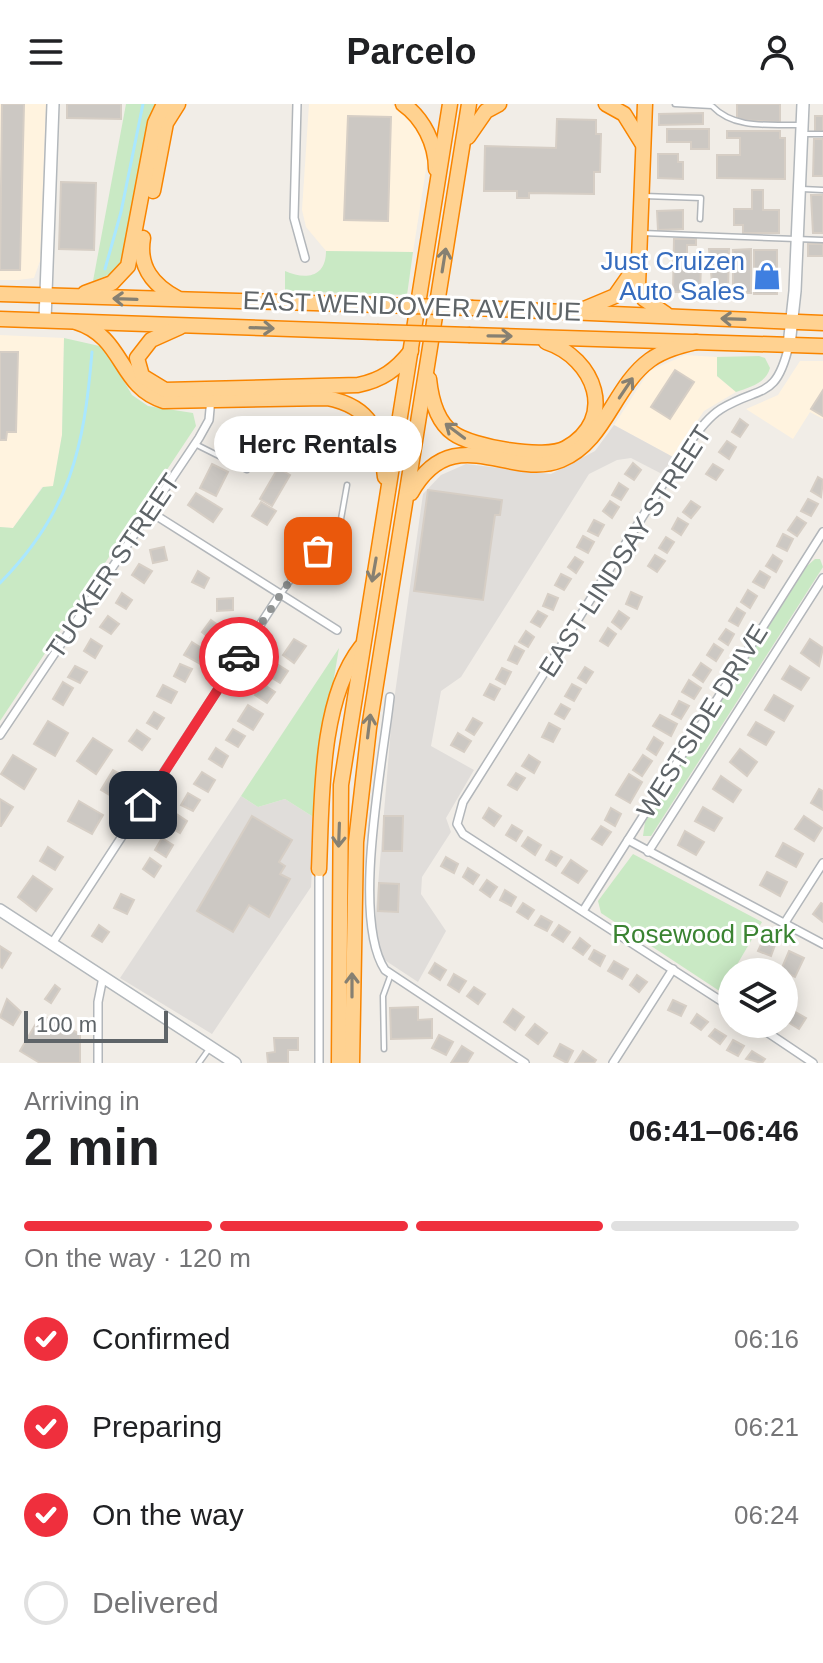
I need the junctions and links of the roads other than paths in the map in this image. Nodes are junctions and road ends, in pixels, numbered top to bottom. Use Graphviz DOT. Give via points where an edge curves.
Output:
graph roads {
  1 [pos="53,104"];
  2 [pos="164,104"];
  3 [pos="178,104"];
  4 [pos="297,104"];
  5 [pos="403,104"];
  6 [pos="450,104"];
  7 [pos="469,104"];
  8 [pos="499,104"];
  9 [pos="606,104"];
  10 [pos="645,104"];
  11 [pos="675,104"];
  12 [pos="803,104"];
  13 [pos="712,105"];
  14 [pos="802,129"];
  15 [pos="823,134"];
  16 [pos="643,144"];
  17 [pos="460,160"];
  18 [pos="799,189"];
  19 [pos="823,190"];
  20 [pos="436,194"];
  21 [pos="641,196"];
  22 [pos="700,219"];
  23 [pos="640,233"];
  24 [pos="797,239"];
  25 [pos="823,240"];
  26 [pos="305,258"];
  27 [pos="638,262"];
  28 [pos="0,294"];
  29 [pos="46,296"];
  30 [pos="71,297"];
  31 [pos="178,300"];
  32 [pos="576,311"];
  33 [pos="673,317"];
  34 [pos="0,319"];
  35 [pos="45,320"];
  36 [pos="76,322"];
  37 [pos="794,322"];
  38 [pos="823,323"];
  39 [pos="184,325"];
  40 [pos="530,337"];
  41 [pos="696,342"];
  42 [pos="789,345"];
  43 [pos="823,346"];
  44 [pos="411,351"];
  45 [pos="427,365"];
  46 [pos="211,396"];
  47 [pos="267,442"];
  48 [pos="195,444"];
  49 [pos="347,485"];
  50 [pos="388,493"];
  51 [pos="406,500"];
  52 [pos="149,511"];
  53 [pos="823,532"];
  54 [pos="819,546"];
  55 [pos="823,578"];
  56 [pos="279,596"];
  57 [pos="337,630"];
  58 [pos="361,647"];
  59 [pos="390,697"];
  60 [pos="0,735"];
  61 [pos="628,840"];
  62 [pos="648,852"];
  63 [pos="823,863"];
  64 [pos="319,869"];
  65 [pos="0,910"];
  66 [pos="583,911"];
  67 [pos="784,924"];
  68 [pos="823,944"];
  69 [pos="51,945"];
  70 [pos="673,969"];
  71 [pos="391,974"];
  72 [pos="103,977"];
  73 [pos="718,999"];
  74 [pos="776,1038"];
  75 [pos="210,1047"];
  76 [pos="384,1049"];
  77 [pos="342,1062"];
  78 [pos="98,1063"];
  79 [pos="199,1063"];
  80 [pos="235,1063"];
  81 [pos="319,1063"];
  82 [pos="525,1063"];
  83 [pos="613,1063"];
  84 [pos="813,1063"];
  1 -- 29 [label="street"];
  2 -- 30 [label="highway" via="155,123 128,266 112,283"];
  3 -- 31 [label="highway" via="166,123 141,251 149,276"];
  4 -- 26 [label="street" via="294,218"];
  5 -- 20 [label="highway" via="416,113 429,137"];
  6 -- 20 [label="highway"];
  7 -- 17 [label="highway"];
  8 -- 17 [label="highway" via="472,127"];
  9 -- 16 [label="highway" via="624,114"];
  10 -- 16 [label="highway"];
  11 -- 13 [label="lane"];
  12 -- 14 [label="street, EAST LINDSAY STREET"];
  13 -- 14 [label="lane" via="735,122"];
  14 -- 15 [label="lane"];
  14 -- 18 [label="street, EAST LINDSAY STREET"];
  16 -- 21 [label="highway"];
  45 -- 17 [label="highway, one-way"];
  18 -- 19 [label="lane"];
  18 -- 24 [label="street, EAST LINDSAY STREET"];
  20 -- 44 [label="highway"];
  21 -- 22 [label="lane" via="701,198"];
  21 -- 23 [label="highway"];
  23 -- 24 [label="lane"];
  23 -- 27 [label="highway"];
  24 -- 25 [label="lane"];
  24 -- 37 [label="street, EAST LINDSAY STREET"];
  27 -- 32 [label="highway" via="615,296"];
  27 -- 33 [label="highway" via="644,299"];
  28 -- 29 [label="highway, EAST WENDOVER AVENUE"];
  29 -- 30 [label="highway, EAST WENDOVER AVENUE"];
  29 -- 35 [label="street"];
  31 -- 30 [label="highway, EAST WENDOVER AVENUE, one-way"];
  31 -- 32 [label="highway, EAST WENDOVER AVENUE, bridge"];
  32 -- 33 [label="highway, EAST WENDOVER AVENUE"];
  37 -- 33 [label="highway, EAST WENDOVER AVENUE, one-way"];
  34 -- 35 [label="highway, EAST WENDOVER AVENUE"];
  35 -- 36 [label="highway, EAST WENDOVER AVENUE"];
  36 -- 39 [label="highway, EAST WENDOVER AVENUE"];
  36 -- 46 [label="highway" via="105,337 146,395 164,401"];
  37 -- 38 [label="highway, EAST WENDOVER AVENUE"];
  37 -- 42 [label="street, EAST LINDSAY STREET"];
  39 -- 40 [label="highway, EAST WENDOVER AVENUE, one-way, bridge"];
  39 -- 46 [label="highway" via="144,346 137,358 142,376 165,390"];
  40 -- 41 [label="highway, EAST WENDOVER AVENUE"];
  40 -- 45 [label="highway, one-way" via="563,348 585,366 595,391 592,417 565,449 520,452 452,433 438,415"];
  41 -- 42 [label="highway, EAST WENDOVER AVENUE"];
  51 -- 41 [label="highway, one-way" via="419,477 460,456 557,462 578,451 649,361"];
  42 -- 43 [label="highway, EAST WENDOVER AVENUE"];
  42 -- 66 [label="street, EAST LINDSAY STREET" via="781,372 768,388 721,409 687,446 463,802 457,824 463,834"];
  44 -- 46 [label="highway" via="379,380 358,385"];
  44 -- 50 [label="highway"];
  45 -- 51 [label="highway"];
  46 -- 48 [label="street, TUCKER STREET" via="209,420"];
  46 -- 50 [label="highway" via="350,403 376,431"];
  47 -- 48 [label="lane" via="247,470"];
  48 -- 52 [label="street, TUCKER STREET"];
  49 -- 56 [label="lane" via="338,536 299,569"];
  50 -- 58 [label="highway, one-way"];
  77 -- 51 [label="highway, one-way" via="370,716"];
  52 -- 56 [label="street"];
  52 -- 60 [label="street, TUCKER STREET"];
  53 -- 54 [label="street, WESTSIDE DRIVE"];
  54 -- 61 [label="street, WESTSIDE DRIVE"];
  55 -- 62 [label="street, WESTSIDE DRIVE"];
  56 -- 57 [label="street"];
  56 -- 69 [label="street"];
  58 -- 64 [label="highway" via="344,668 324,768"];
  58 -- 77 [label="highway, one-way" via="341,785"];
  59 -- 71 [label="street" via="369,887 375,956"];
  61 -- 62 [label="street"];
  61 -- 66 [label="street, WESTSIDE DRIVE"];
  62 -- 67 [label="street"];
  63 -- 67 [label="street"];
  64 -- 81 [label="street"];
  65 -- 69 [label="street"];
  66 -- 70 [label="street"];
  67 -- 68 [label="street"];
  69 -- 72 [label="street"];
  70 -- 73 [label="street"];
  70 -- 83 [label="street"];
  71 -- 76 [label="lane" via="383,996"];
  71 -- 82 [label="street"];
  72 -- 75 [label="street"];
  72 -- 78 [label="street"];
  74 -- 84 [label="street"];
  75 -- 79 [label="lane"];
  75 -- 80 [label="street"];
}
